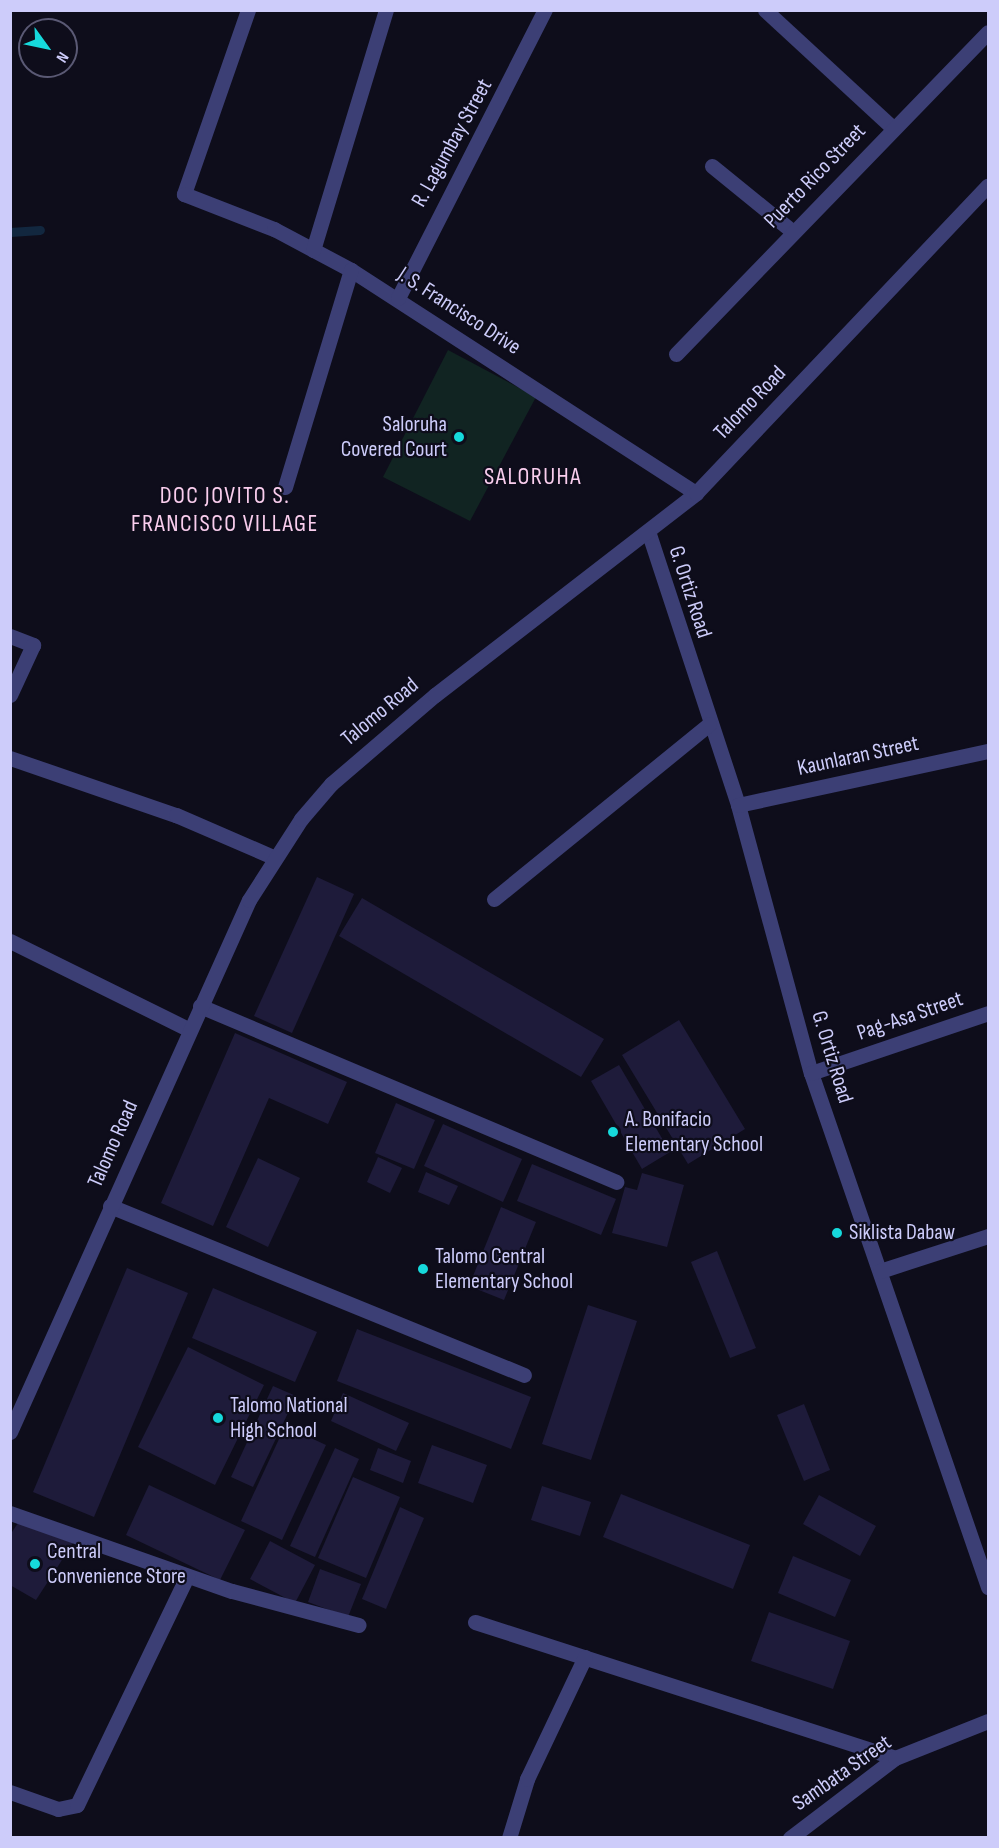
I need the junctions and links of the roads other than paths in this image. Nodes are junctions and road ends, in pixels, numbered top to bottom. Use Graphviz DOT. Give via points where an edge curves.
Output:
graph roads {
  1 [pos="248,10"];
  2 [pos="386,10"];
  3 [pos="545,10"];
  4 [pos="765,10"];
  5 [pos="988,32"];
  6 [pos="893,128"];
  7 [pos="712,166"];
  8 [pos="988,185"];
  9 [pos="792,231"];
  10 [pos="313,250"];
  11 [pos="351,270"];
  12 [pos="398,298"];
  13 [pos="676,354"];
  14 [pos="285,487"];
  15 [pos="696,493"];
  16 [pos="649,534"];
  17 [pos="10,636"];
  18 [pos="10,695"];
  19 [pos="709,724"];
  20 [pos="988,751"];
  21 [pos="10,758"];
  22 [pos="738,805"];
  23 [pos="273,857"];
  24 [pos="494,899"];
  25 [pos="10,941"];
  26 [pos="200,1006"];
  27 [pos="988,1013"];
  28 [pos="189,1029"];
  29 [pos="812,1073"];
  30 [pos="616,1182"];
  31 [pos="110,1206"];
  32 [pos="988,1236"];
  33 [pos="880,1271"];
  34 [pos="524,1375"];
  35 [pos="10,1432"];
  36 [pos="10,1514"];
  37 [pos="187,1576"];
  38 [pos="988,1587"];
  39 [pos="475,1622"];
  40 [pos="359,1625"];
  41 [pos="585,1657"];
  42 [pos="988,1721"];
  43 [pos="895,1758"];
  44 [pos="10,1792"];
  45 [pos="509,1838"];
  46 [pos="790,1838"];
  1 -- 10 [label="street, J. S. Francisco Drive" via="184,194"];
  2 -- 10 [label="street"];
  3 -- 12 [label="street, R. Lagumbay Street"];
  4 -- 6 [label="street"];
  5 -- 6 [label="street, Puerto Rico Street"];
  6 -- 9 [label="street, Puerto Rico Street"];
  7 -- 9 [label="street"];
  8 -- 15 [label="street, Talomo Road"];
  9 -- 13 [label="street, Puerto Rico Street"];
  10 -- 11 [label="street, J. S. Francisco Drive"];
  11 -- 12 [label="street, J. S. Francisco Drive"];
  11 -- 14 [label="street"];
  12 -- 15 [label="street, J. S. Francisco Drive"];
  15 -- 16 [label="street, Talomo Road"];
  16 -- 19 [label="street, G. Ortiz Road"];
  16 -- 23 [label="street, Talomo Road" via="363,755 331,784"];
  17 -- 18 [label="street" via="33,645"];
  19 -- 22 [label="street, G. Ortiz Road"];
  19 -- 24 [label="street"];
  20 -- 22 [label="street, Kaunlaran Street"];
  21 -- 23 [label="street" via="176,815"];
  22 -- 29 [label="street, G. Ortiz Road"];
  23 -- 26 [label="street, Talomo Road"];
  25 -- 28 [label="street"];
  26 -- 28 [label="street, Talomo Road"];
  26 -- 30 [label="street"];
  27 -- 29 [label="street, Pag-Asa Street"];
  28 -- 31 [label="street, Talomo Road"];
  29 -- 33 [label="street, G. Ortiz Road"];
  31 -- 34 [label="street"];
  31 -- 35 [label="street, Talomo Road"];
  32 -- 33 [label="street"];
  33 -- 38 [label="street, G. Ortiz Road"];
  36 -- 37 [label="street"];
  37 -- 40 [label="street"];
  37 -- 44 [label="street" via="76,1805 58,1809"];
  39 -- 41 [label="street"];
  41 -- 43 [label="street"];
  41 -- 45 [label="street" via="526,1779"];
  42 -- 43 [label="street, Sambata Street"];
  43 -- 46 [label="street, Sambata Street"];
}
